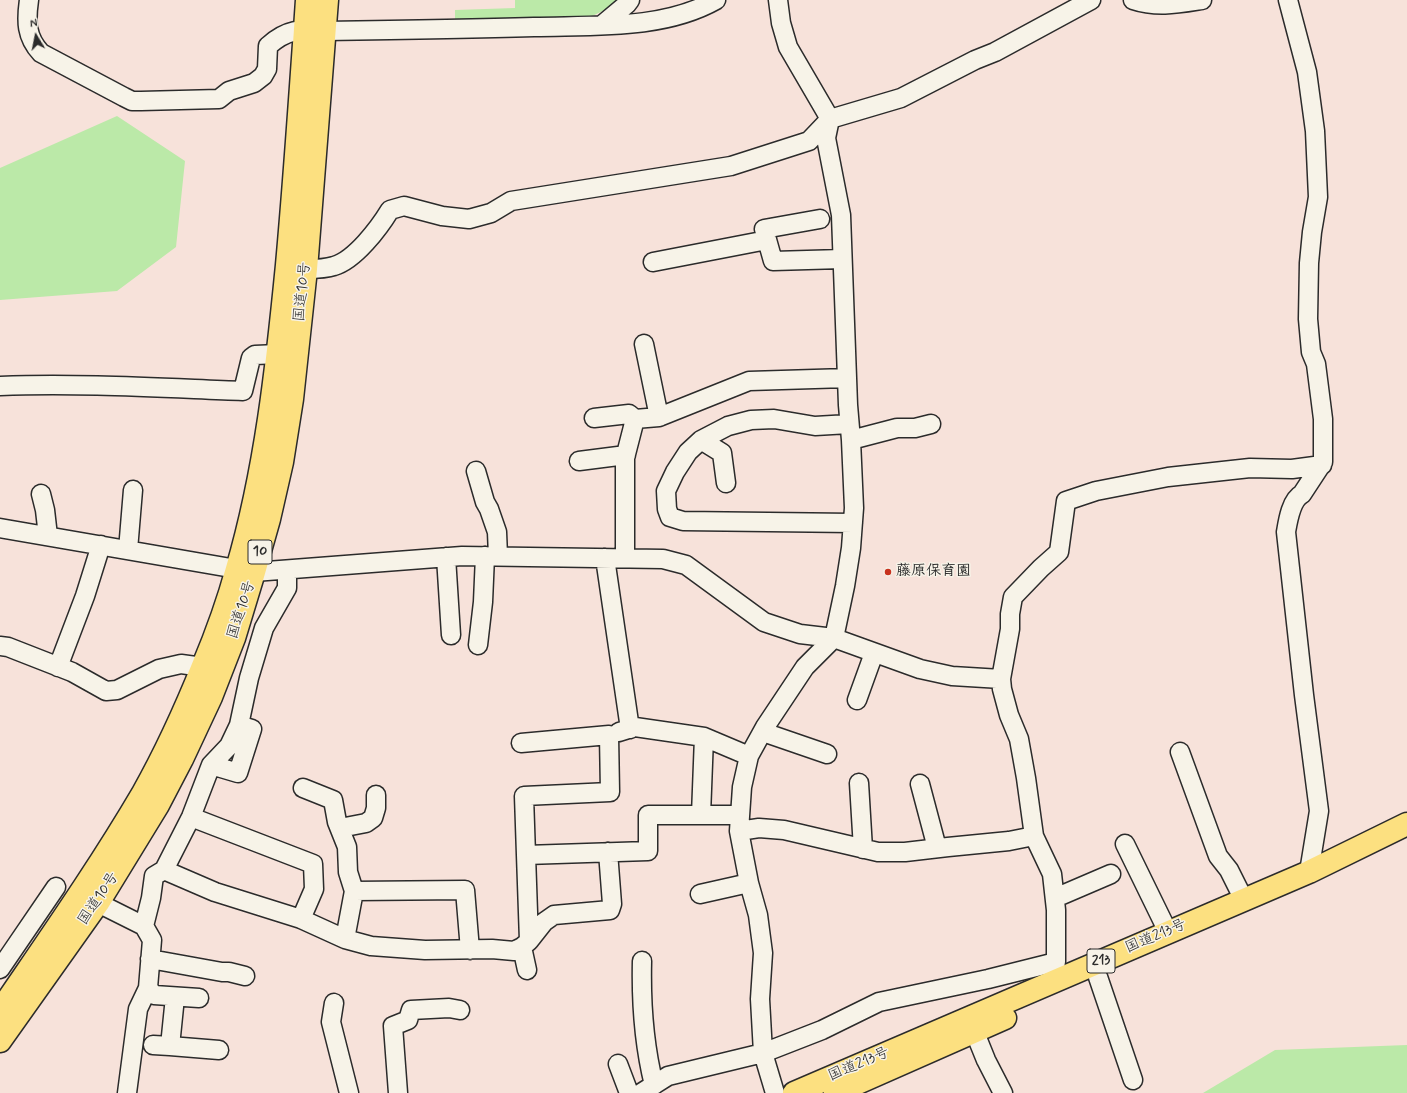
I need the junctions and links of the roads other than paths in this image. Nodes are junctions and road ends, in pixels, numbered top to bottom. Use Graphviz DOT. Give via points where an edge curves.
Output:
graph roads {
  1 [pos="29,0"];
  2 [pos="307,0"];
  3 [pos="327,0"];
  4 [pos="630,0"];
  5 [pos="716,0"];
  6 [pos="778,0"];
  7 [pos="1091,0"];
  8 [pos="1133,0"];
  9 [pos="1202,0"];
  10 [pos="1288,0"];
  11 [pos="602,25"];
  12 [pos="315,30"];
  13 [pos="830,119"];
  14 [pos="820,219"];
  15 [pos="767,240"];
  16 [pos="842,259"];
  17 [pos="653,262"];
  18 [pos="306,269"];
  19 [pos="644,344"];
  20 [pos="278,354"];
  21 [pos="847,378"];
  22 [pos="0,386"];
  23 [pos="659,417"];
  24 [pos="594,418"];
  25 [pos="635,419"];
  26 [pos="931,424"];
  27 [pos="850,432"];
  28 [pos="701,440"];
  29 [pos="626,455"];
  30 [pos="579,461"];
  31 [pos="1322,465"];
  32 [pos="476,471"];
  33 [pos="726,483"];
  34 [pos="134,490"];
  35 [pos="41,494"];
  36 [pos="854,523"];
  37 [pos="0,528"];
  38 [pos="48,536"];
  39 [pos="101,545"];
  40 [pos="128,550"];
  41 [pos="491,556"];
  42 [pos="446,557"];
  43 [pos="605,558"];
  44 [pos="625,558"];
  45 [pos="246,570"];
  46 [pos="287,570"];
  47 [pos="451,635"];
  48 [pos="834,638"];
  49 [pos="478,645"];
  50 [pos="0,646"];
  51 [pos="874,653"];
  52 [pos="58,667"];
  53 [pos="203,667"];
  54 [pos="1001,679"];
  55 [pos="857,700"];
  56 [pos="239,725"];
  57 [pos="630,729"];
  58 [pos="763,732"];
  59 [pos="609,734"];
  60 [pos="704,737"];
  61 [pos="521,743"];
  62 [pos="1180,752"];
  63 [pos="826,754"];
  64 [pos="749,756"];
  65 [pos="211,764"];
  66 [pos="859,783"];
  67 [pos="920,784"];
  68 [pos="303,788"];
  69 [pos="376,795"];
  70 [pos="701,815"];
  71 [pos="192,817"];
  72 [pos="739,823"];
  73 [pos="1407,824"];
  74 [pos="340,828"];
  75 [pos="1034,836"];
  76 [pos="1407,840"];
  77 [pos="1125,844"];
  78 [pos="937,848"];
  79 [pos="863,849"];
  80 [pos="608,852"];
  81 [pos="526,855"];
  82 [pos="164,870"];
  83 [pos="1309,872"];
  84 [pos="1111,874"];
  85 [pos="749,883"];
  86 [pos="56,887"];
  87 [pos="354,891"];
  88 [pos="700,894"];
  89 [pos="1055,898"];
  90 [pos="1244,900"];
  91 [pos="98,903"];
  92 [pos="301,919"];
  93 [pos="144,926"];
  94 [pos="1168,932"];
  95 [pos="345,939"];
  96 [pos="526,944"];
  97 [pos="470,950"];
  98 [pos="150,959"];
  99 [pos="642,961"];
  100 [pos="0,969"];
  101 [pos="528,970"];
  102 [pos="245,976"];
  103 [pos="1098,977"];
  104 [pos="148,988"];
  105 [pos="175,997"];
  106 [pos="199,998"];
  107 [pos="334,1003"];
  108 [pos="460,1010"];
  109 [pos="0,1011"];
  110 [pos="972,1025"];
  111 [pos="0,1041"];
  112 [pos="219,1050"];
  113 [pos="763,1053"];
  114 [pos="618,1064"];
  115 [pos="1133,1080"];
  116 [pos="647,1089"];
  117 [pos="127,1093"];
  118 [pos="349,1093"];
  119 [pos="398,1093"];
  120 [pos="629,1093"];
  121 [pos="775,1093"];
  122 [pos="794,1093"];
  123 [pos="835,1093"];
  124 [pos="1003,1093"];
  1 -- 12 [label="street" via="27,21 30,35 41,53 132,101 219,99 229,91 254,83 263,76 267,69 268,46 274,40 284,34"];
  2 -- 12 [label="highway, 国道10号 / 10"];
  3 -- 12 [label="highway, 国道10号 / 10"];
  4 -- 11 [label="street"];
  5 -- 11 [label="street" via="659,20"];
  6 -- 13 [label="street" via="781,24 788,47"];
  7 -- 13 [label="street" via="995,52 901,98"];
  8 -- 9 [label="street" via="1146,4 1172,5"];
  10 -- 31 [label="street" via="1307,72 1315,131 1318,197 1309,263 1308,319 1324,419"];
  11 -- 12 [label="street" via="445,30"];
  12 -- 18 [label="highway, 国道10号 / 10"];
  12 -- 20 [label="highway, 国道10号 / 10"];
  13 -- 16 [label="street" via="826,138 841,215"];
  13 -- 18 [label="street" via="809,141 731,166 511,201 491,213 469,219 442,216 404,206 390,210 351,258 334,266"];
  14 -- 15 [label="street" via="764,229"];
  15 -- 16 [label="street" via="773,261"];
  15 -- 17 [label="street"];
  16 -- 21 [label="street"];
  18 -- 45 [label="highway, 国道10号 / 10" via="292,399 282,462"];
  19 -- 23 [label="street"];
  20 -- 22 [label="street" via="255,355 251,358 243,391 130,386"];
  20 -- 45 [label="highway, 国道10号 / 10" via="254,500"];
  21 -- 23 [label="street" via="749,381"];
  21 -- 27 [label="street"];
  23 -- 25 [label="street"];
  24 -- 25 [label="street" via="629,414"];
  25 -- 29 [label="street"];
  26 -- 27 [label="street" via="915,428"];
  27 -- 28 [label="street" via="774,419 750,420 728,426"];
  27 -- 36 [label="street"];
  28 -- 33 [label="street" via="722,453"];
  28 -- 36 [label="street" via="688,452 666,491 666,509 670,517 683,521"];
  29 -- 30 [label="street"];
  29 -- 44 [label="street"];
  31 -- 54 [label="street" via="1292,469 1250,468 1168,476 1096,490 1066,500 1059,552 1013,596"];
  31 -- 83 [label="street" via="1289,514 1286,532 1319,811"];
  32 -- 41 [label="street" via="497,532"];
  34 -- 40 [label="street"];
  35 -- 38 [label="street"];
  36 -- 48 [label="street"];
  37 -- 38 [label="street"];
  38 -- 39 [label="street"];
  39 -- 40 [label="street"];
  39 -- 52 [label="street"];
  40 -- 45 [label="street"];
  41 -- 42 [label="street"];
  41 -- 43 [label="street"];
  41 -- 49 [label="street"];
  42 -- 46 [label="street"];
  42 -- 47 [label="street"];
  43 -- 44 [label="street"];
  43 -- 57 [label="street"];
  44 -- 48 [label="street" via="663,560 686,565 764,622 800,634"];
  45 -- 46 [label="street"];
  45 -- 53 [label="highway, 国道10号 / 10"];
  45 -- 91 [label="highway, 国道10号 / 10" via="234,638 211,697 154,811"];
  46 -- 56 [label="street" via="286,588 264,628 249,678"];
  48 -- 51 [label="street"];
  48 -- 58 [label="street" via="805,667"];
  50 -- 52 [label="street"];
  51 -- 54 [label="street" via="920,670 952,676"];
  51 -- 55 [label="street"];
  52 -- 53 [label="street" via="106,691 117,690 160,669 182,664"];
  53 -- 109 [label="highway, 国道10号 / 10" via="144,791 65,916"];
  54 -- 75 [label="street" via="1009,715 1019,739"];
  56 -- 65 [label="street" via="229,746"];
  56 -- 65 [label="street" via="252,729 238,773"];
  57 -- 59 [label="street"];
  57 -- 60 [label="street" via="635,727"];
  58 -- 63 [label="street"];
  58 -- 64 [label="street"];
  59 -- 61 [label="street"];
  59 -- 81 [label="street" via="610,792 524,796"];
  60 -- 64 [label="street"];
  60 -- 70 [label="street"];
  62 -- 90 [label="street" via="1218,856 1229,870"];
  64 -- 72 [label="street" via="742,787"];
  65 -- 71 [label="street"];
  66 -- 79 [label="street"];
  67 -- 78 [label="street"];
  68 -- 74 [label="street" via="333,800"];
  69 -- 74 [label="street" via="373,818 366,823"];
  70 -- 72 [label="street"];
  70 -- 80 [label="street" via="648,815 648,851"];
  71 -- 82 [label="street"];
  71 -- 92 [label="street" via="313,864 314,889"];
  72 -- 79 [label="street" via="784,830"];
  72 -- 85 [label="street"];
  73 -- 83 [label="highway, 国道213号 / 213"];
  74 -- 87 [label="street" via="347,847 348,872"];
  75 -- 78 [label="street"];
  75 -- 89 [label="street" via="1052,874"];
  76 -- 103 [label="highway, 国道213号 / 213"];
  77 -- 94 [label="street"];
  78 -- 79 [label="street" via="905,852"];
  80 -- 81 [label="street"];
  80 -- 96 [label="street" via="612,904 610,910 554,915 544,922"];
  81 -- 96 [label="street"];
  82 -- 92 [label="street" via="215,892"];
  82 -- 93 [label="street" via="154,876"];
  83 -- 90 [label="highway, 国道213号 / 213"];
  84 -- 89 [label="street"];
  85 -- 88 [label="street"];
  85 -- 113 [label="street" via="758,915 763,953 760,999"];
  86 -- 100 [label="street"];
  87 -- 95 [label="street"];
  87 -- 97 [label="street" via="465,890"];
  89 -- 113 [label="street" via="1056,962 878,1002 822,1030"];
  90 -- 94 [label="highway, 国道213号 / 213"];
  91 -- 93 [label="street"];
  91 -- 111 [label="highway, 国道10号 / 10"];
  92 -- 95 [label="street"];
  93 -- 98 [label="street" via="152,940"];
  94 -- 110 [label="highway, 国道213号 / 213"];
  95 -- 97 [label="street" via="372,946"];
  96 -- 97 [label="street" via="514,951"];
  96 -- 101 [label="street"];
  98 -- 102 [label="street"];
  98 -- 104 [label="street"];
  99 -- 116 [label="street" via="648,1060"];
  103 -- 110 [label="highway, 国道213号 / 213"];
  103 -- 115 [label="street"];
  104 -- 105 [label="street" via="154,995"];
  104 -- 117 [label="street" via="138,1009"];
  105 -- 106 [label="street"];
  105 -- 112 [label="street" via="162,1045"];
  107 -- 118 [label="street" via="331,1022"];
  108 -- 119 [label="street" via="411,1010 408,1020 393,1026"];
  110 -- 122 [label="highway, 国道213号 / 213"];
  110 -- 123 [label="highway, 国道213号 / 213"];
  110 -- 124 [label="street"];
  113 -- 116 [label="street" via="668,1076"];
  113 -- 121 [label="street"];
  114 -- 120 [label="street"];
}
